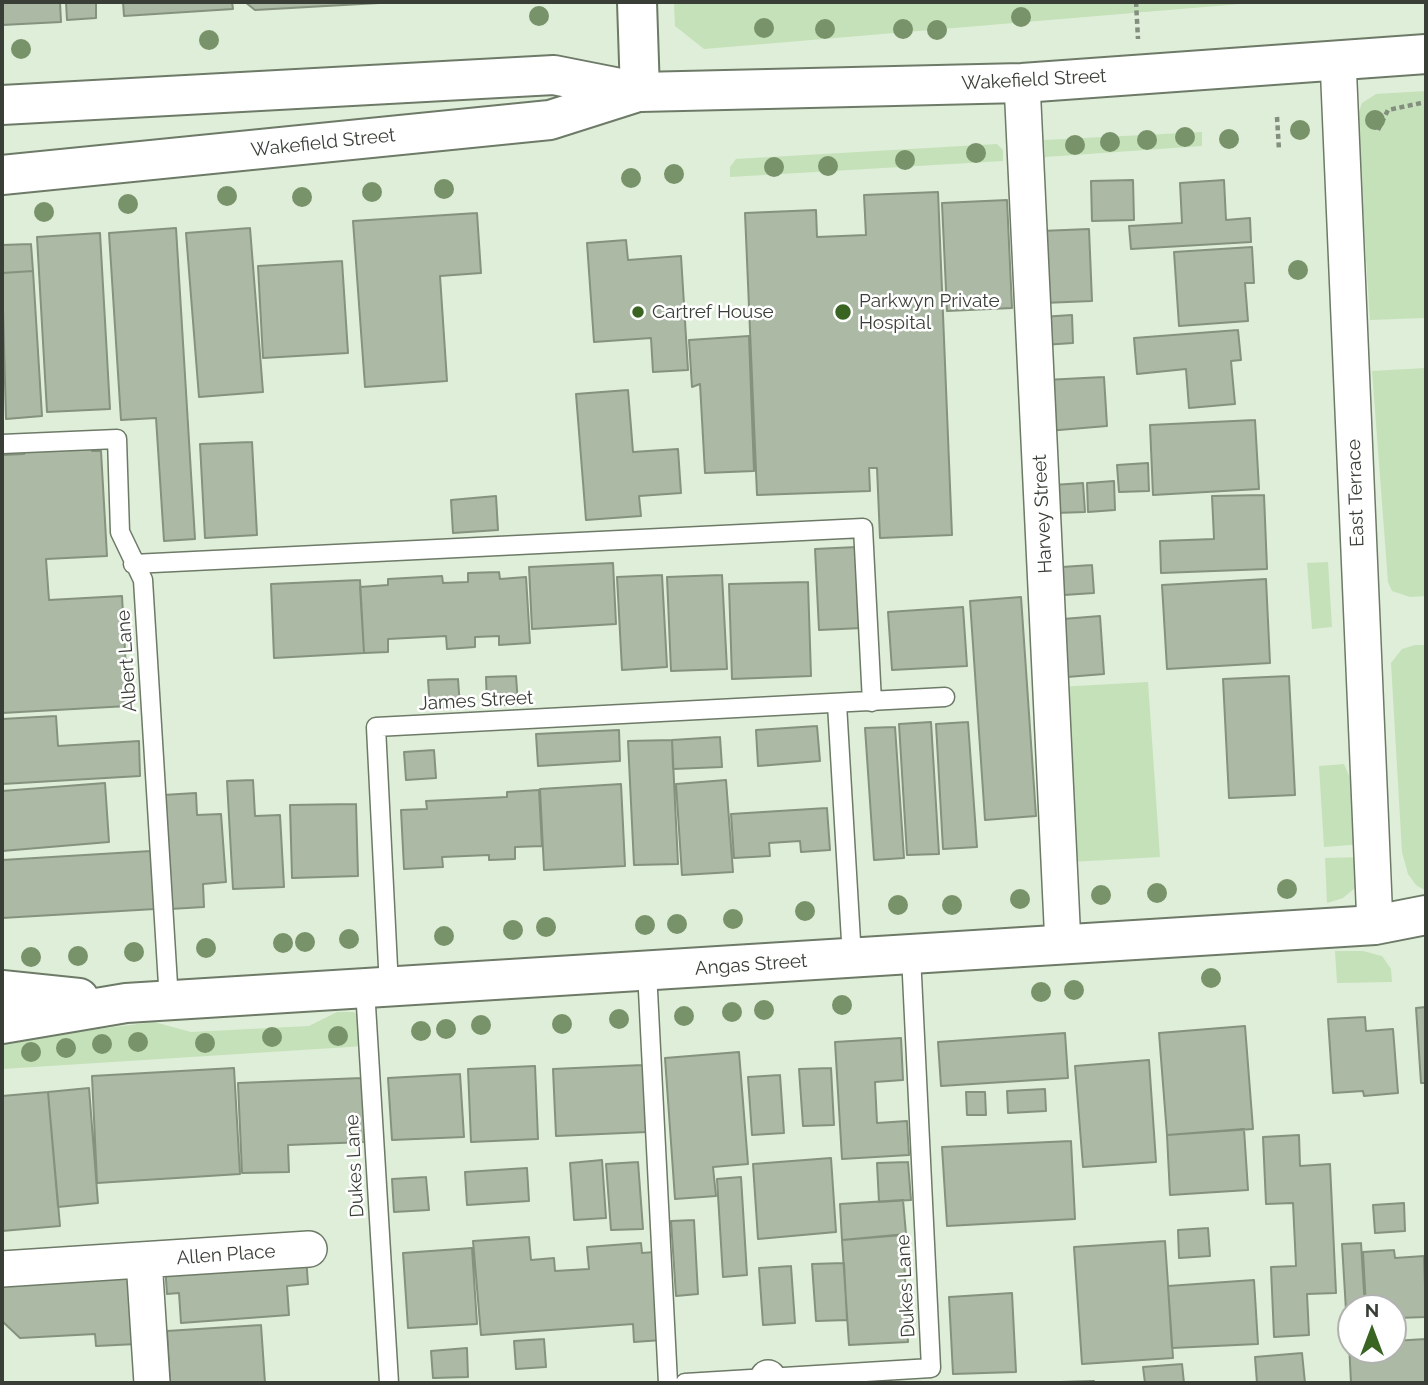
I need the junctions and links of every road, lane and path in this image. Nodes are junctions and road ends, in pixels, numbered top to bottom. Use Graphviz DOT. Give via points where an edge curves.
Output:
graph roads {
  1 [pos="638,2"];
  2 [pos="1426,54"];
  3 [pos="1338,60"];
  4 [pos="1022,83"];
  5 [pos="640,92"];
  6 [pos="1426,102"];
  7 [pos="2,105"];
  8 [pos="1277,117"];
  9 [pos="1378,136"];
  10 [pos="1279,150"];
  11 [pos="2,175"];
  12 [pos="2,444"];
  13 [pos="133,564"];
  14 [pos="945,697"];
  15 [pos="872,702"];
  16 [pos="837,704"];
  17 [pos="1426,915"];
  18 [pos="1375,925"];
  19 [pos="1426,941"];
  20 [pos="1063,945"];
  21 [pos="911,955"];
  22 [pos="852,958"];
  23 [pos="647,971"];
  24 [pos="377,988"];
  25 [pos="2,990"];
  26 [pos="169,1000"];
  27 [pos="126,1003"];
  28 [pos="2,1024"];
  29 [pos="309,1249"];
  30 [pos="144,1260"];
  31 [pos="2,1269"];
  32 [pos="768,1381"];
  33 [pos="152,1383"];
  34 [pos="388,1383"];
  35 [pos="668,1383"];
  36 [pos="685,1383"];
  1 -- 5 [label="main road"];
  2 -- 3 [label="main road, Wakefield Street"];
  3 -- 4 [label="main road, Wakefield Street"];
  3 -- 18 [label="street, East Terrace"];
  4 -- 5 [label="main road, Wakefield Street"];
  4 -- 20 [label="street, Harvey Street"];
  5 -- 7 [label="main road, Wakefield Street" via="554,75"];
  5 -- 11 [label="main road, Wakefield Street" via="550,120"];
  6 -- 9 [label="path" via="1388,110"];
  8 -- 10 [label="path"];
  12 -- 13 [label="lane, Albert Lane" via="117,439 120,532"];
  13 -- 15 [label="lane" via="863,528"];
  13 -- 26 [label="lane, Albert Lane" via="143,580"];
  14 -- 15 [label="lane, James Street"];
  15 -- 16 [label="lane, James Street"];
  16 -- 22 [label="lane"];
  16 -- 24 [label="lane, James Street" via="376,727"];
  17 -- 18 [label="main road"];
  18 -- 19 [label="main road"];
  18 -- 20 [label="main road, Angas Street"];
  20 -- 21 [label="main road, Angas Street"];
  21 -- 22 [label="main road, Angas Street"];
  21 -- 32 [label="lane, Dukes Lane" via="931,1368"];
  22 -- 23 [label="main road, Angas Street"];
  23 -- 24 [label="main road, Angas Street"];
  23 -- 35 [label="lane"];
  24 -- 26 [label="main road, Angas Street"];
  24 -- 34 [label="lane, Dukes Lane"];
  25 -- 27 [label="main road, Angas Street"];
  26 -- 27 [label="main road, Angas Street"];
  27 -- 28 [label="main road, Angas Street"];
  29 -- 30 [label="street, Allen Place"];
  30 -- 31 [label="street, Allen Place"];
  30 -- 33 [label="street"];
  32 -- 36 [label="lane, Dukes Lane"];
}
